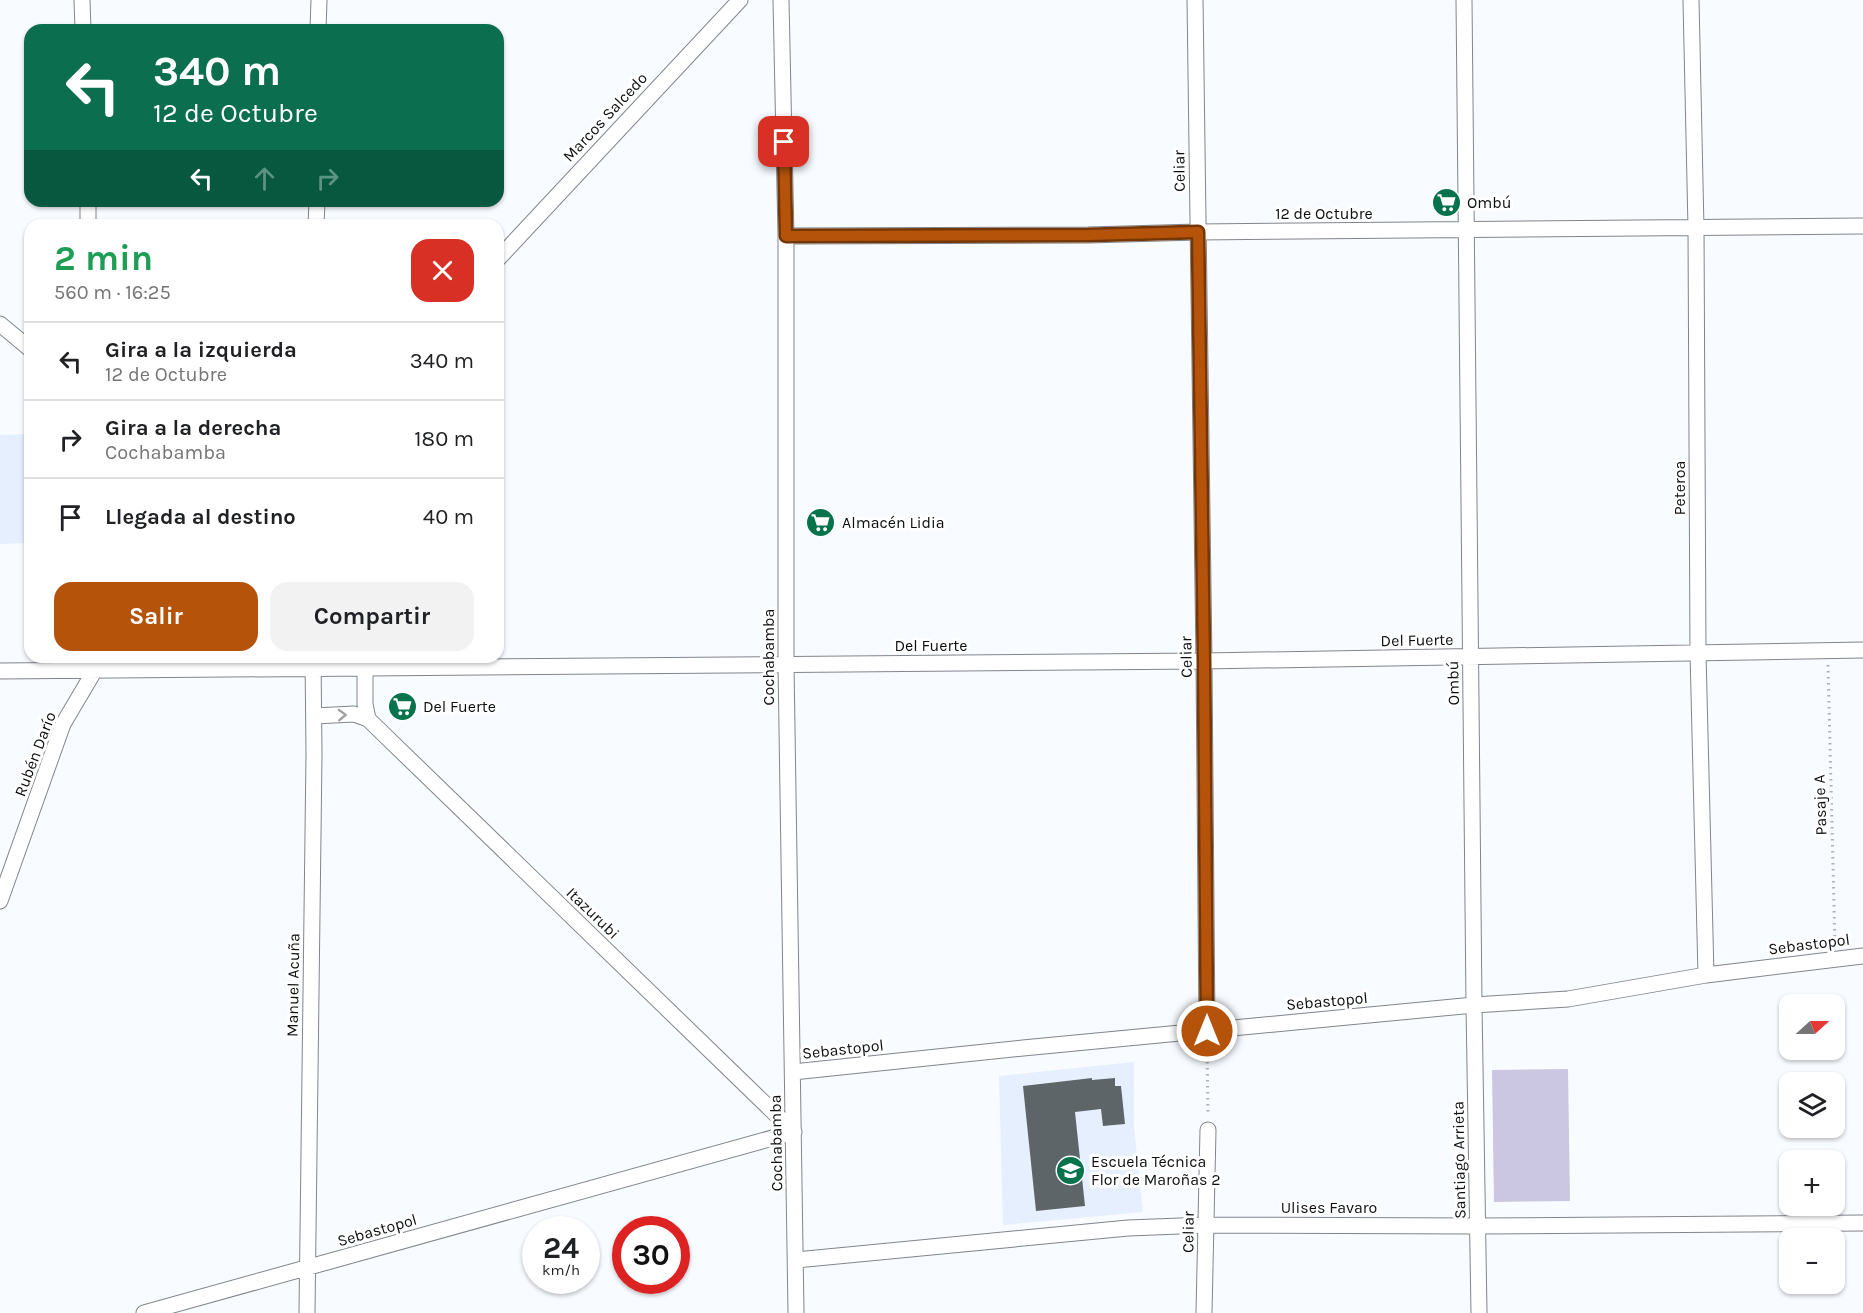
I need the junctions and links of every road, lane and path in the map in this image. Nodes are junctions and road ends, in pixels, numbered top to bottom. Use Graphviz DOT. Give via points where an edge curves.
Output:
graph roads {
  1 [pos="82,0"];
  2 [pos="319,0"];
  3 [pos="740,0"];
  4 [pos="782,0"];
  5 [pos="1195,0"];
  6 [pos="1464,0"];
  7 [pos="1692,0"];
  8 [pos="83,24"];
  9 [pos="318,24"];
  10 [pos="1863,226"];
  11 [pos="1696,228"];
  12 [pos="1466,230"];
  13 [pos="1198,232"];
  14 [pos="786,236"];
  15 [pos="504,253"];
  16 [pos="0,324"];
  17 [pos="24,345"];
  18 [pos="1863,650"];
  19 [pos="1827,651"];
  20 [pos="1698,653"];
  21 [pos="1471,657"];
  22 [pos="1204,661"];
  23 [pos="95,663"];
  24 [pos="313,663"];
  25 [pos="786,664"];
  26 [pos="365,667"];
  27 [pos="0,671"];
  28 [pos="314,716"];
  29 [pos="368,719"];
  30 [pos="0,901"];
  31 [pos="1863,956"];
  32 [pos="1836,959"];
  33 [pos="1706,975"];
  34 [pos="1474,1005"];
  35 [pos="1207,1031"];
  36 [pos="793,1072"];
  37 [pos="1209,1130"];
  38 [pos="794,1132"];
  39 [pos="1863,1223"];
  40 [pos="1206,1225"];
  41 [pos="1478,1226"];
  42 [pos="796,1260"];
  43 [pos="308,1268"];
  44 [pos="144,1313"];
  45 [pos="307,1313"];
  46 [pos="796,1313"];
  47 [pos="1204,1313"];
  48 [pos="1479,1313"];
  1 -- 8 [label="street"];
  2 -- 9 [label="street"];
  3 -- 15 [label="street, Marcos Salcedo"];
  4 -- 14 [label="street, Cochabamba"];
  5 -- 13 [label="street, Celiar"];
  6 -- 12 [label="street, Ombú"];
  7 -- 11 [label="street, Peteroa"];
  10 -- 11 [label="street, 12 de Octubre"];
  11 -- 12 [label="street, 12 de Octubre"];
  11 -- 20 [label="street, Peteroa"];
  12 -- 13 [label="street, 12 de Octubre"];
  12 -- 21 [label="street, Ombú"];
  13 -- 14 [label="street, 12 de Octubre"];
  13 -- 22 [label="street, Celiar"];
  14 -- 25 [label="street, Cochabamba"];
  16 -- 17 [label="street"];
  18 -- 19 [label="street, Del Fuerte"];
  19 -- 20 [label="street, Del Fuerte"];
  19 -- 32 [label="path, Pasaje A"];
  20 -- 21 [label="street, Del Fuerte"];
  20 -- 33 [label="street, Peteroa"];
  21 -- 22 [label="street, Del Fuerte"];
  21 -- 34 [label="street, Ombú"];
  22 -- 25 [label="street, Del Fuerte"];
  22 -- 35 [label="street, Celiar"];
  23 -- 24 [label="street, Del Fuerte"];
  23 -- 27 [label="street, Del Fuerte"];
  23 -- 30 [label="street, Rubén Darío" via="63,724"];
  24 -- 26 [label="street, Del Fuerte"];
  24 -- 28 [label="street, Manuel Acuña"];
  25 -- 26 [label="street, Del Fuerte"];
  25 -- 36 [label="street, Cochabamba"];
  26 -- 29 [label="street"];
  28 -- 29 [label="street, one-way" via="354,714"];
  28 -- 43 [label="street, Manuel Acuña"];
  29 -- 38 [label="street, Itazurubi"];
  31 -- 32 [label="street, Sebastopol"];
  32 -- 33 [label="street, Sebastopol"];
  33 -- 34 [label="street, Sebastopol" via="1568,999"];
  34 -- 35 [label="street, Sebastopol"];
  34 -- 41 [label="street, Santiago Arrieta"];
  35 -- 36 [label="street, Sebastopol"];
  35 -- 37 [label="path"];
  36 -- 38 [label="street, Cochabamba"];
  37 -- 40 [label="street, Celiar"];
  38 -- 42 [label="street, Cochabamba"];
  38 -- 43 [label="street, Sebastopol"];
  39 -- 41 [label="street, Ulises Favaro"];
  40 -- 41 [label="street, Ulises Favaro"];
  40 -- 42 [label="street, Ulises Favaro" via="1128,1228"];
  40 -- 47 [label="street, Celiar"];
  41 -- 48 [label="street, Santiago Arrieta"];
  42 -- 46 [label="street, Cochabamba"];
  43 -- 44 [label="street, Sebastopol"];
  43 -- 45 [label="street, Manuel Acuña"];
}
